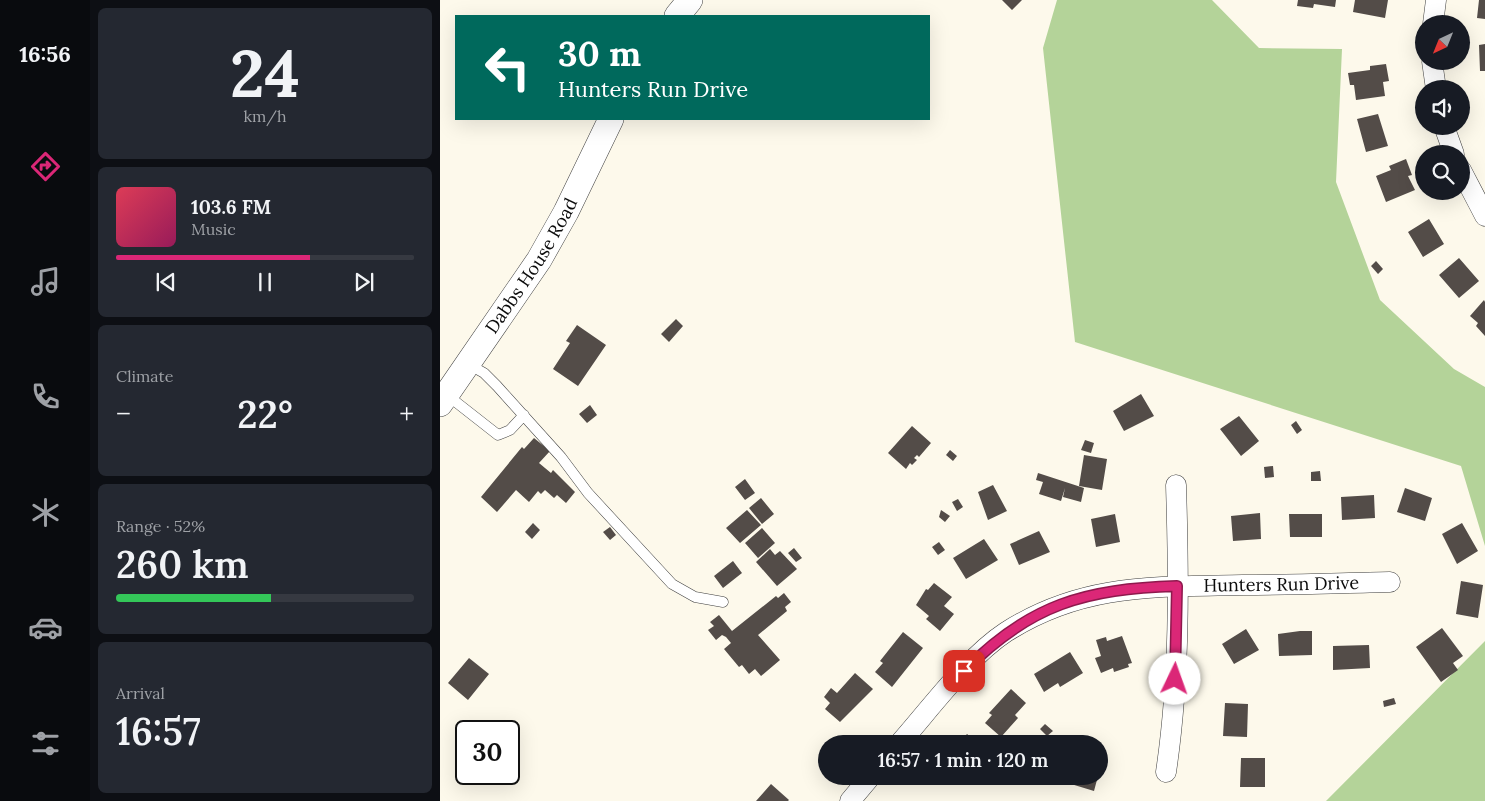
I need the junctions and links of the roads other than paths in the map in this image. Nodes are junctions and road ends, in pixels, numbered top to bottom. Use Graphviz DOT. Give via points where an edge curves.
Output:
graph roads {
  1 [pos="690,0"];
  2 [pos="1436,0"];
  3 [pos="678,15"];
  4 [pos="1434,15"];
  5 [pos="611,120"];
  6 [pos="1470,187"];
  7 [pos="1485,216"];
  8 [pos="468,364"];
  9 [pos="443,400"];
  10 [pos="524,415"];
  11 [pos="1176,485"];
  12 [pos="1390,582"];
  13 [pos="1177,586"];
  14 [pos="723,602"];
  15 [pos="907,735"];
  16 [pos="1166,772"];
  17 [pos="863,785"];
  18 [pos="850,801"];
  1 -- 3 [label="street"];
  2 -- 4 [label="street"];
  5 -- 8 [label="street, Dabbs House Road" via="539,260"];
  6 -- 7 [label="street"];
  8 -- 9 [label="street, Dabbs House Road"];
  8 -- 10 [label="lane" via="484,373"];
  9 -- 10 [label="lane" via="498,435 510,430"];
  10 -- 14 [label="lane" via="588,494 672,584 695,597"];
  11 -- 13 [label="street"];
  12 -- 13 [label="street, Hunters Run Drive"];
  13 -- 15 [label="street, Hunters Run Drive" via="1091,594 1052,607 989,646"];
  13 -- 16 [label="street" via="1173,730"];
  17 -- 18 [label="street"];
}
